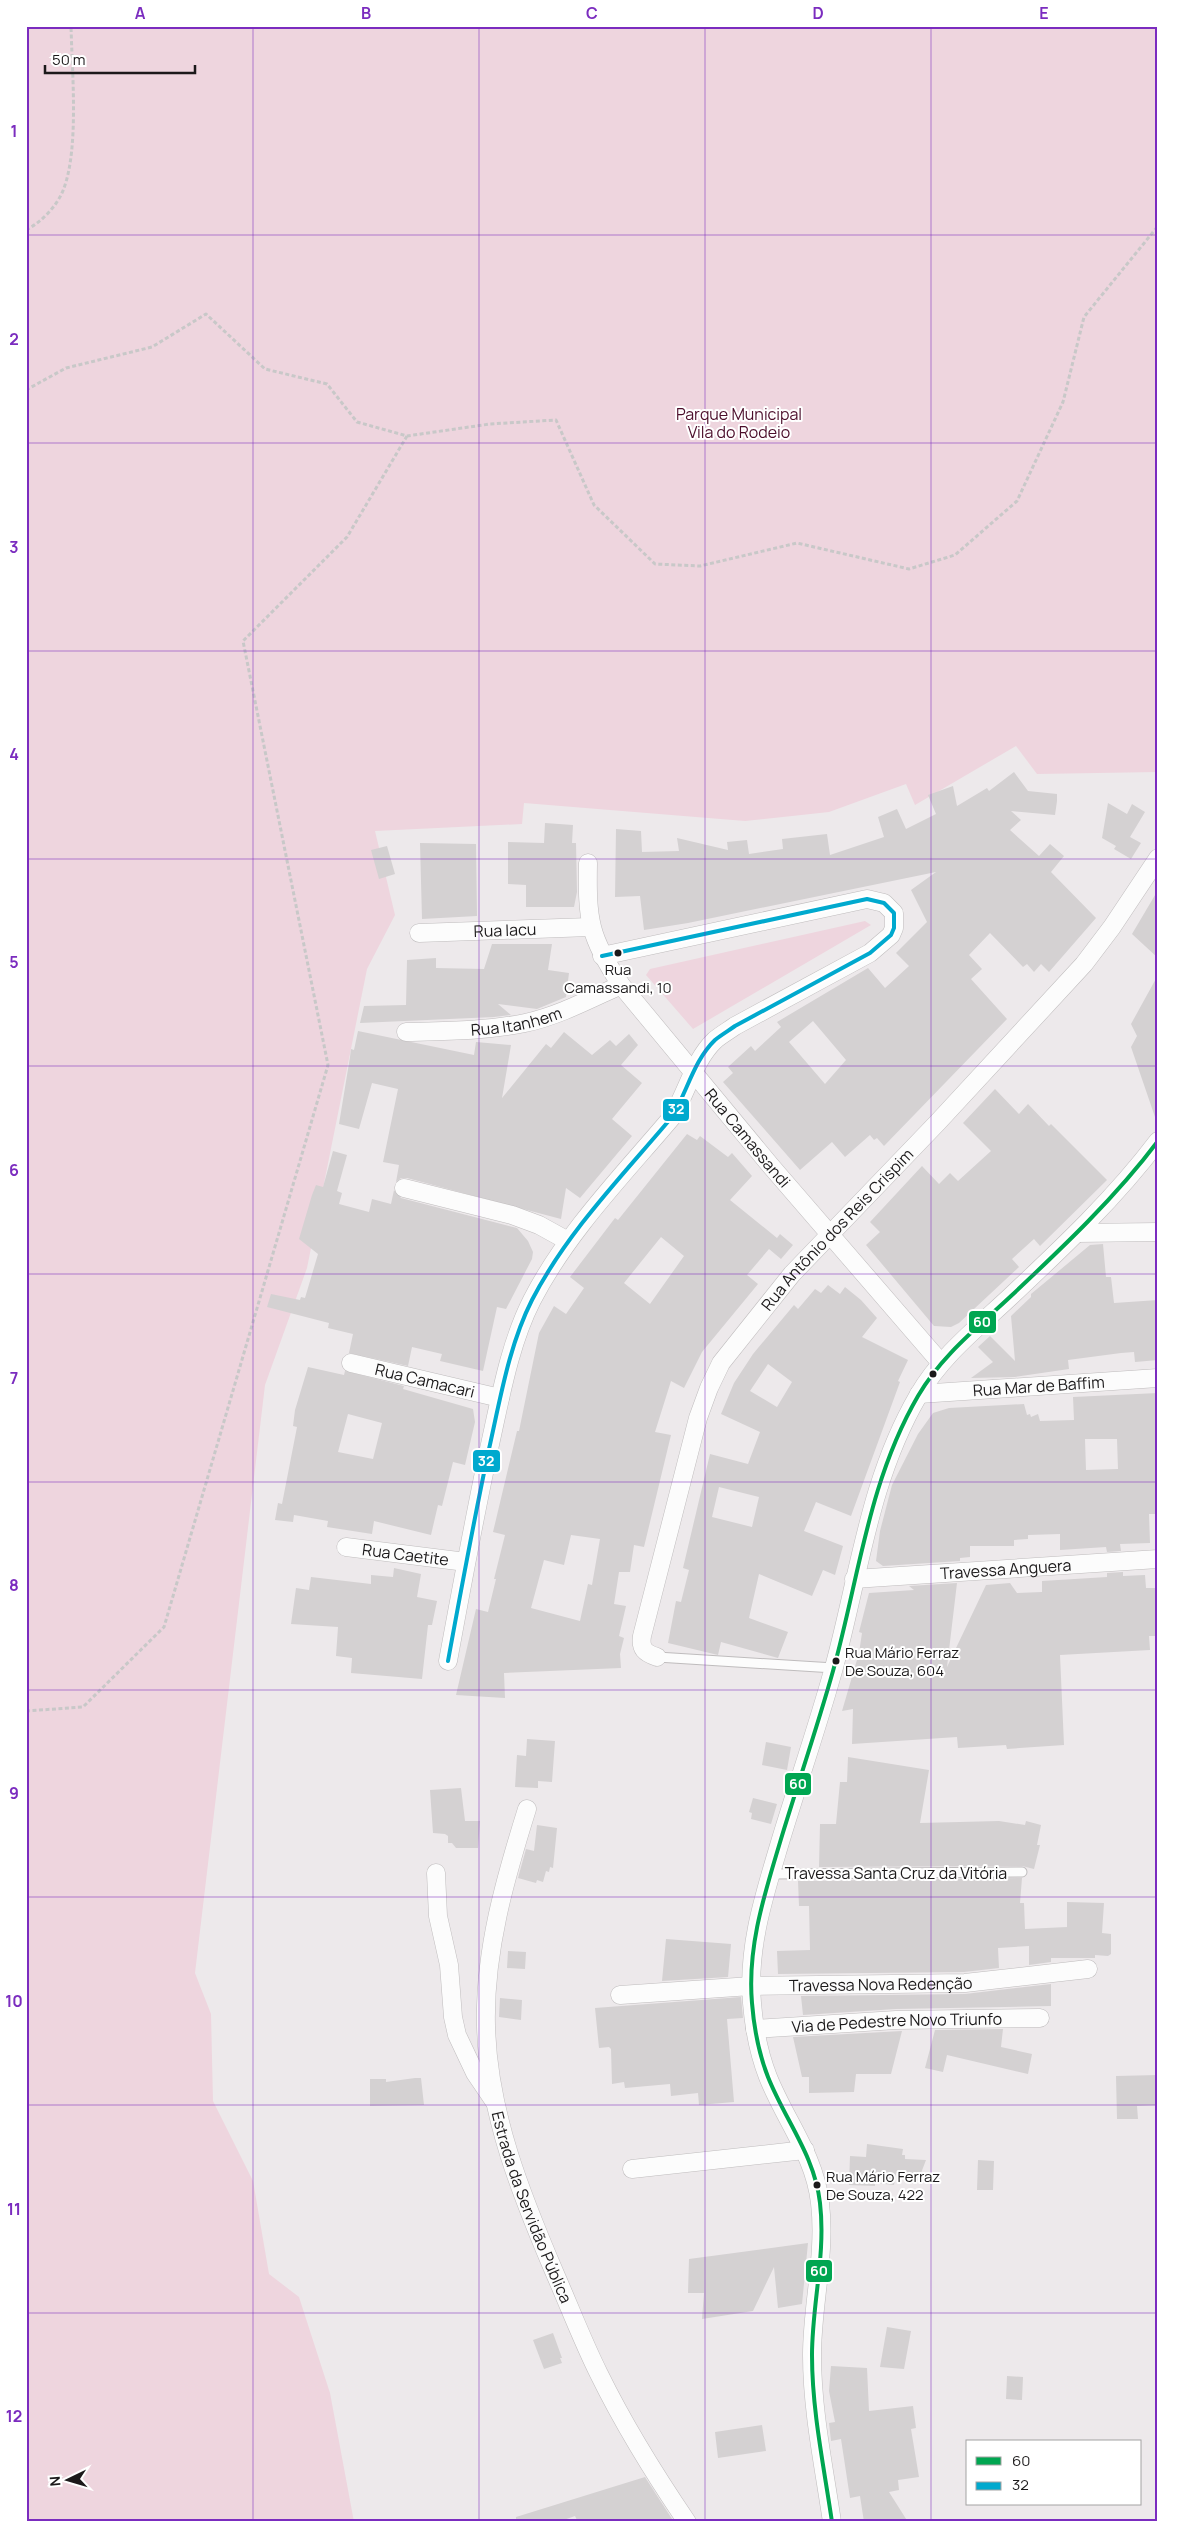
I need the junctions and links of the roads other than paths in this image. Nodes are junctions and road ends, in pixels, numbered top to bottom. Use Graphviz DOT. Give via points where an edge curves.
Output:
graph roads {
  1 [pos="1158,858"];
  2 [pos="588,863"];
  3 [pos="590,927"];
  4 [pos="420,933"];
  5 [pos="602,956"];
  6 [pos="621,985"];
  7 [pos="406,1032"];
  8 [pos="694,1072"];
  9 [pos="1158,1141"];
  10 [pos="404,1188"];
  11 [pos="1158,1232"];
  12 [pos="1077,1233"];
  13 [pos="830,1234"];
  14 [pos="568,1241"];
  15 [pos="351,1363"];
  16 [pos="941,1363"];
  17 [pos="1158,1378"];
  18 [pos="919,1394"];
  19 [pos="500,1398"];
  20 [pos="346,1547"];
  21 [pos="1158,1559"];
  22 [pos="466,1562"];
  23 [pos="854,1580"];
  24 [pos="656,1657"];
  25 [pos="448,1661"];
  26 [pos="834,1668"];
  27 [pos="527,1809"];
  28 [pos="436,1872"];
  29 [pos="1022,1872"];
  30 [pos="771,1874"];
  31 [pos="1088,1969"];
  32 [pos="750,1986"];
  33 [pos="620,1995"];
  34 [pos="1040,2018"];
  35 [pos="755,2029"];
  36 [pos="496,2103"];
  37 [pos="805,2150"];
  38 [pos="632,2169"];
  39 [pos="687,2522"];
  40 [pos="832,2522"];
  1 -- 13 [label="street, Rua Antônio dos Reis Crispim" via="1084,964"];
  2 -- 3 [label="street, Rua Camassandi"];
  3 -- 4 [label="street, Rua Iacu"];
  3 -- 5 [label="street, Rua Camassandi"];
  5 -- 6 [label="street, Rua Camassandi"];
  5 -- 8 [label="street" via="867,899 884,903 894,913 891,935 870,953 735,1026 715,1040"];
  6 -- 7 [label="street, Rua Itanhem" via="524,1023"];
  6 -- 8 [label="street, Rua Camassandi"];
  8 -- 13 [label="street, Rua Camassandi"];
  8 -- 14 [label="street" via="672,1116"];
  9 -- 12 [label="street"];
  10 -- 14 [label="street" via="512,1214"];
  11 -- 12 [label="street"];
  12 -- 16 [label="street"];
  13 -- 16 [label="street, Rua Camassandi"];
  13 -- 24 [label="street, Rua Antônio dos Reis Crispim" via="792,1274 721,1363 708,1388 642,1636 642,1649"];
  14 -- 19 [label="street" via="531,1302"];
  15 -- 19 [label="street, Rua Camacari"];
  16 -- 18 [label="street"];
  17 -- 18 [label="street, Rua Mar de Baffim"];
  18 -- 23 [label="street" via="899,1433 878,1488 866,1524"];
  19 -- 22 [label="street"];
  20 -- 22 [label="street, Rua Caetite"];
  21 -- 23 [label="street, Travessa Anguera"];
  22 -- 25 [label="street"];
  23 -- 26 [label="street"];
  24 -- 26 [label="lane"];
  26 -- 30 [label="street"];
  27 -- 36 [label="street" via="515,1846 490,1958 486,2027"];
  28 -- 36 [label="street, Estrada da Servidão Pública" via="438,1916 449,1965 457,2035 475,2073"];
  29 -- 30 [label="lane, Travessa Santa Cruz da Vitória"];
  30 -- 32 [label="street" via="754,1935"];
  31 -- 32 [label="street, Travessa Nova Redenção" via="965,1983"];
  32 -- 33 [label="street, Travessa Nova Redenção"];
  32 -- 35 [label="street"];
  34 -- 35 [label="street, Via de Pedestre Novo Triunfo" via="896,2020"];
  35 -- 37 [label="street" via="769,2079"];
  36 -- 39 [label="street, Estrada da Servidão Pública" via="535,2227 586,2348 616,2406"];
  37 -- 38 [label="street"];
  37 -- 40 [label="street" via="818,2186 821,2206 822,2234 812,2354 815,2402"];
}
